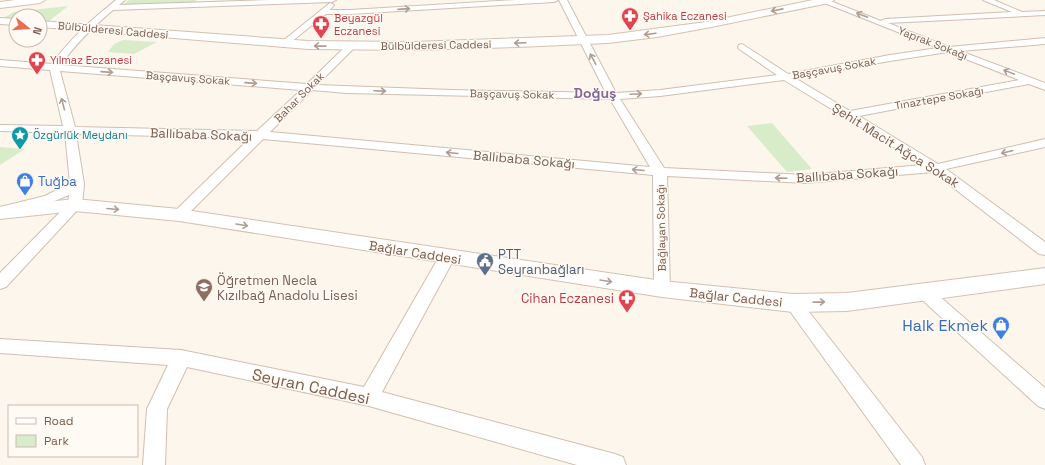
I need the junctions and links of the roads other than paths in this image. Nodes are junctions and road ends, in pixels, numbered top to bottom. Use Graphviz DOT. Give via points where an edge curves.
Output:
graph roads {
  1 [pos="40,0"];
  2 [pos="121,0"];
  3 [pos="332,0"];
  4 [pos="554,0"];
  5 [pos="563,0"];
  6 [pos="825,0"];
  7 [pos="987,0"];
  8 [pos="0,5"];
  9 [pos="111,8"];
  10 [pos="324,12"];
  11 [pos="1045,13"];
  12 [pos="1024,14"];
  13 [pos="878,22"];
  14 [pos="1045,22"];
  15 [pos="48,25"];
  16 [pos="87,28"];
  17 [pos="583,40"];
  18 [pos="1045,41"];
  19 [pos="283,44"];
  20 [pos="351,46"];
  21 [pos="742,47"];
  22 [pos="950,49"];
  23 [pos="0,63"];
  24 [pos="54,68"];
  25 [pos="786,76"];
  26 [pos="1031,82"];
  27 [pos="1045,87"];
  28 [pos="309,88"];
  29 [pos="613,96"];
  30 [pos="848,115"];
  31 [pos="0,128"];
  32 [pos="70,130"];
  33 [pos="261,136"];
  34 [pos="1045,143"];
  35 [pos="936,168"];
  36 [pos="660,172"];
  37 [pos="77,184"];
  38 [pos="75,205"];
  39 [pos="0,212"];
  40 [pos="179,215"];
  41 [pos="1045,250"];
  42 [pos="446,257"];
  43 [pos="1045,276"];
  44 [pos="0,283"];
  45 [pos="662,290"];
  46 [pos="924,292"];
  47 [pos="793,303"];
  48 [pos="0,346"];
  49 [pos="181,358"];
  50 [pos="368,398"];
  51 [pos="1045,400"];
  52 [pos="154,465"];
  53 [pos="615,465"];
  54 [pos="914,465"];
  1 -- 8 [label="main road"];
  2 -- 9 [label="street"];
  3 -- 9 [label="street"];
  3 -- 10 [label="street"];
  10 -- 4 [label="street, one-way"];
  5 -- 17 [label="street, Bağlayan Sokağı"];
  13 -- 6 [label="street, Yaprak Sokağı, one-way"];
  6 -- 17 [label="main road, Bülbülderesi Caddesi, one-way" via="706,25 657,33"];
  7 -- 12 [label="street"];
  9 -- 16 [label="street"];
  10 -- 19 [label="street"];
  11 -- 12 [label="street"];
  12 -- 13 [label="street"];
  12 -- 14 [label="street"];
  13 -- 22 [label="street, Yaprak Sokağı"];
  15 -- 16 [label="main road, Bülbülderesi Caddesi"];
  16 -- 19 [label="main road, Bülbülderesi Caddesi"];
  16 -- 24 [label="street" via="69,46"];
  17 -- 20 [label="main road, Bülbülderesi Caddesi, one-way"];
  29 -- 17 [label="street, Bağlayan Sokağı, one-way"];
  18 -- 22 [label="street, Başçavuş Sokak"];
  20 -- 19 [label="main road, Bülbülderesi Caddesi, one-way"];
  20 -- 28 [label="street, Bahar Sokak"];
  21 -- 25 [label="street, Şehit Macit Ağca Sokak"];
  22 -- 25 [label="street, Başçavuş Sokak"];
  26 -- 22 [label="street, Yaprak Sokağı, one-way"];
  23 -- 24 [label="street, Başçavuş Sokak"];
  24 -- 28 [label="street, Başçavuş Sokak, one-way"];
  32 -- 24 [label="street, one-way"];
  29 -- 25 [label="street, Başçavuş Sokak, one-way" via="660,93"];
  25 -- 30 [label="street, Şehit Macit Ağca Sokak"];
  26 -- 27 [label="street, Yaprak Sokağı"];
  26 -- 30 [label="street, Tınaztepe Sokağı"];
  28 -- 29 [label="street, Başçavuş Sokak, one-way"];
  28 -- 33 [label="street, Bahar Sokak"];
  29 -- 36 [label="street, Bağlayan Sokağı"];
  30 -- 35 [label="street, Şehit Macit Ağca Sokak"];
  31 -- 32 [label="street, Ballıbaba Sokağı"];
  32 -- 33 [label="street, Ballıbaba Sokağı"];
  32 -- 37 [label="street"];
  36 -- 33 [label="street, Ballıbaba Sokağı, one-way"];
  33 -- 40 [label="street, Bahar Sokak"];
  34 -- 35 [label="street, Ballıbaba Sokağı, one-way"];
  35 -- 36 [label="street, Ballıbaba Sokağı, one-way" via="804,179"];
  35 -- 41 [label="street, Şehit Macit Ağca Sokak"];
  36 -- 45 [label="street, Bağlayan Sokağı"];
  37 -- 38 [label="street"];
  37 -- 39 [label="street, Bağlar Caddesi" via="49,200"];
  38 -- 39 [label="main road, Bağlar Caddesi"];
  38 -- 40 [label="main road, Bağlar Caddesi, one-way"];
  38 -- 44 [label="street"];
  40 -- 42 [label="main road, Bağlar Caddesi, one-way"];
  42 -- 45 [label="main road, Bağlar Caddesi, one-way"];
  42 -- 50 [label="street"];
  43 -- 46 [label="main road, Bağlar Caddesi"];
  45 -- 47 [label="main road, Bağlar Caddesi"];
  47 -- 46 [label="main road, Bağlar Caddesi, one-way" via="847,302"];
  46 -- 51 [label="street"];
  47 -- 54 [label="street"];
  48 -- 49 [label="street, Seyran Caddesi"];
  49 -- 50 [label="street, Seyran Caddesi"];
  49 -- 52 [label="street" via="157,410"];
  50 -- 53 [label="street, Seyran Caddesi"];
}
